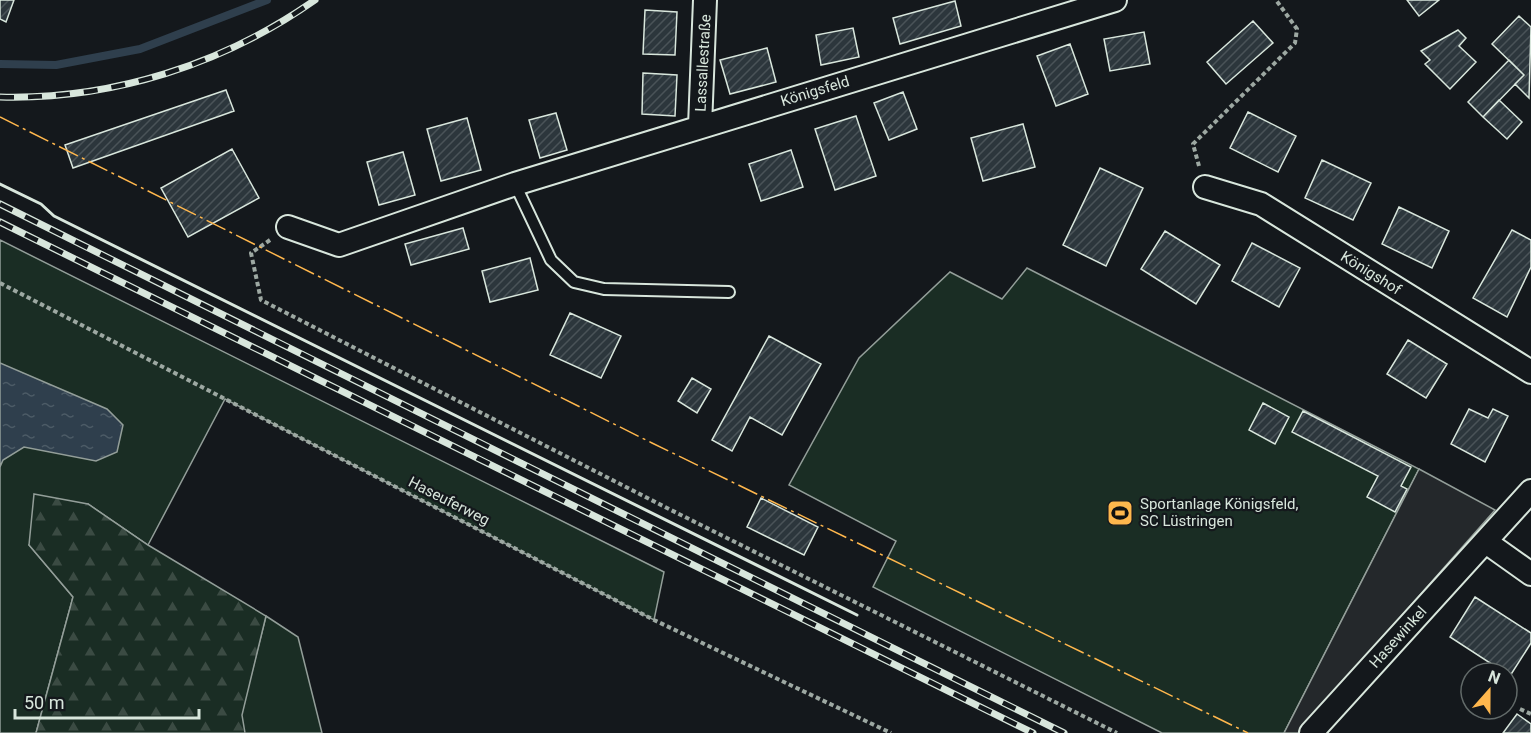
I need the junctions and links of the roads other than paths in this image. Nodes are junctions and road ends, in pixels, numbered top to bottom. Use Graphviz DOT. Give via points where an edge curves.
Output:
graph roads {
  1 [pos="705,0"];
  2 [pos="1115,0"];
  3 [pos="700,126"];
  4 [pos="515,184"];
  5 [pos="1205,187"];
  6 [pos="288,227"];
  7 [pos="729,292"];
  8 [pos="1531,372"];
  9 [pos="1531,491"];
  10 [pos="1486,542"];
  11 [pos="1531,574"];
  12 [pos="1311,733"];
  1 -- 3 [label="street, Lassallestraße"];
  2 -- 3 [label="street, Königsfeld"];
  3 -- 4 [label="street, Königsfeld"];
  4 -- 6 [label="street, Königsfeld" via="339,246"];
  4 -- 7 [label="lane" via="551,260 574,282 604,289"];
  5 -- 8 [label="street, Königshof" via="1261,204"];
  9 -- 10 [label="street, Hasewinkel"];
  10 -- 11 [label="street"];
  10 -- 12 [label="street, Hasewinkel"];
}
